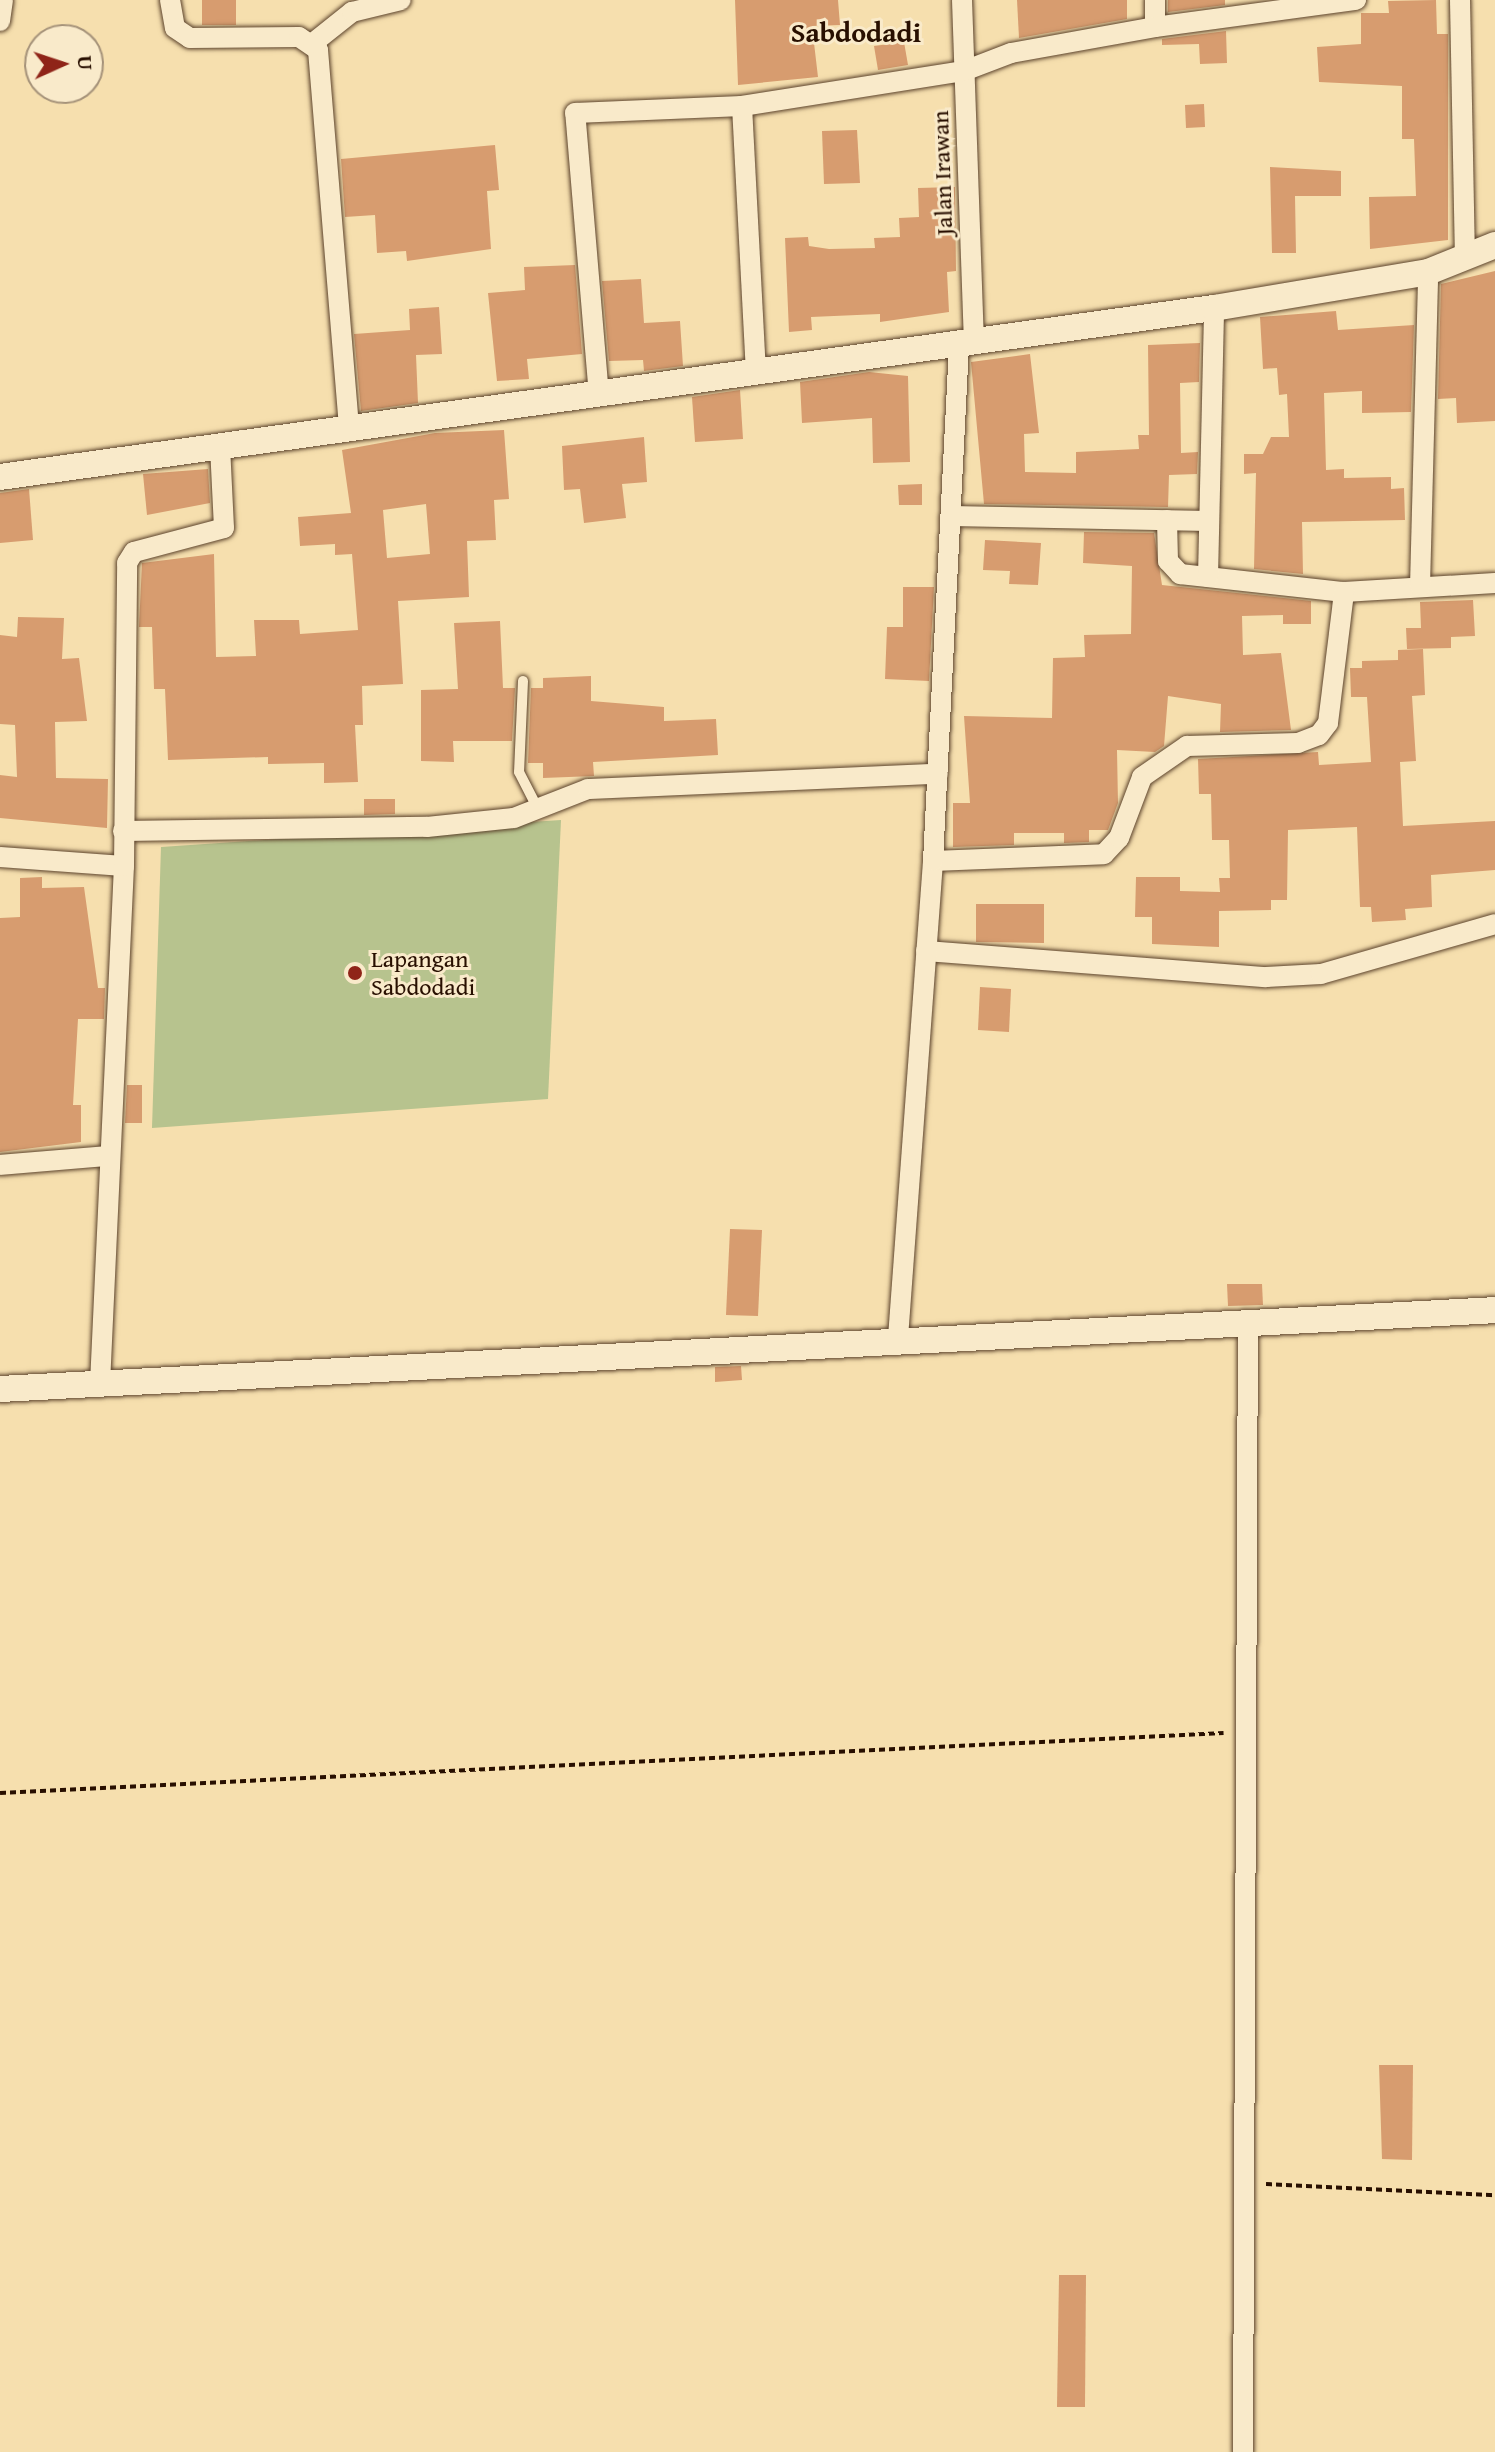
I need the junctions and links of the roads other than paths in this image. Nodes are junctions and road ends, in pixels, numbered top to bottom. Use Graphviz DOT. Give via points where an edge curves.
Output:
graph roads {
  1 [pos="3,0"];
  2 [pos="170,0"];
  3 [pos="401,0"];
  4 [pos="962,0"];
  5 [pos="1155,0"];
  6 [pos="1356,0"];
  7 [pos="1460,0"];
  8 [pos="0,21"];
  9 [pos="1155,27"];
  10 [pos="313,43"];
  11 [pos="964,71"];
  12 [pos="742,106"];
  13 [pos="1495,245"];
  14 [pos="1465,256"];
  15 [pos="1428,272"];
  16 [pos="1214,308"];
  17 [pos="967,345"];
  18 [pos="756,371"];
  19 [pos="599,396"];
  20 [pos="349,428"];
  21 [pos="220,446"];
  22 [pos="0,477"];
  23 [pos="951,516"];
  24 [pos="1167,520"];
  25 [pos="1208,521"];
  26 [pos="1208,577"];
  27 [pos="1495,583"];
  28 [pos="1420,586"];
  29 [pos="1344,592"];
  30 [pos="523,681"];
  31 [pos="938,774"];
  32 [pos="538,809"];
  33 [pos="123,831"];
  34 [pos="0,857"];
  35 [pos="933,861"];
  36 [pos="124,866"];
  37 [pos="1495,924"];
  38 [pos="926,951"];
  39 [pos="108,1156"];
  40 [pos="0,1165"];
  41 [pos="1495,1310"];
  42 [pos="1248,1324"];
  43 [pos="898,1338"];
  44 [pos="100,1384"];
  45 [pos="0,1389"];
  46 [pos="1243,2452"];
  1 -- 8 [label="street"];
  2 -- 10 [label="street" via="175,28 190,38 299,37"];
  3 -- 10 [label="street" via="352,12"];
  4 -- 11 [label="street, Jalan Irawan"];
  5 -- 9 [label="street"];
  6 -- 9 [label="street"];
  7 -- 14 [label="street"];
  9 -- 11 [label="street" via="1011,53"];
  10 -- 20 [label="street" via="320,57"];
  11 -- 12 [label="street"];
  11 -- 17 [label="street, Jalan Irawan"];
  12 -- 18 [label="street"];
  12 -- 19 [label="street" via="575,113"];
  13 -- 14 [label="street"];
  14 -- 15 [label="street"];
  15 -- 16 [label="street"];
  15 -- 28 [label="street"];
  16 -- 17 [label="street"];
  16 -- 25 [label="street"];
  17 -- 18 [label="street"];
  17 -- 23 [label="street, Jalan Irawan"];
  18 -- 19 [label="street"];
  19 -- 20 [label="street"];
  20 -- 21 [label="street"];
  21 -- 22 [label="street"];
  21 -- 33 [label="street" via="224,528 134,552 127,563"];
  23 -- 24 [label="street"];
  23 -- 31 [label="street, Jalan Irawan"];
  24 -- 25 [label="street"];
  24 -- 26 [label="street" via="1171,568"];
  25 -- 26 [label="street"];
  26 -- 29 [label="street"];
  27 -- 28 [label="street"];
  28 -- 29 [label="street"];
  29 -- 35 [label="street" via="1328,723 1319,735 1298,743 1187,746 1142,777 1119,838 1104,854"];
  30 -- 32 [label="lane" via="519,772"];
  31 -- 32 [label="street" via="588,789"];
  31 -- 35 [label="street, Jalan Irawan"];
  32 -- 33 [label="street" via="514,818 427,827"];
  33 -- 36 [label="street"];
  34 -- 36 [label="street"];
  35 -- 38 [label="street, Jalan Irawan"];
  36 -- 39 [label="street"];
  37 -- 38 [label="street" via="1321,974 1280,977 1124,971 1056,958"];
  38 -- 43 [label="street, Jalan Irawan"];
  39 -- 40 [label="street"];
  39 -- 44 [label="street"];
  41 -- 42 [label="street"];
  42 -- 43 [label="street"];
  42 -- 46 [label="street"];
  43 -- 44 [label="street"];
  44 -- 45 [label="street"];
}
